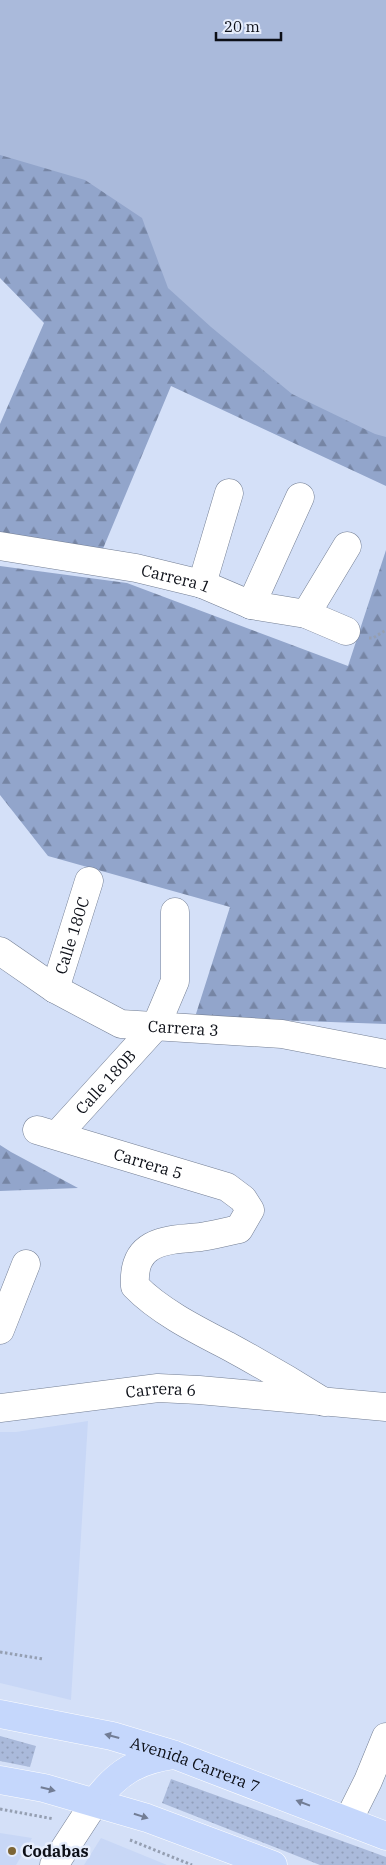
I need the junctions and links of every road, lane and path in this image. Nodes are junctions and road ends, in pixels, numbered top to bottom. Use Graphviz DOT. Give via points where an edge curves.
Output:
graph roads {
  1 [pos="229,493"];
  2 [pos="300,497"];
  3 [pos="0,546"];
  4 [pos="347,546"];
  5 [pos="202,584"];
  6 [pos="251,605"];
  7 [pos="306,614"];
  8 [pos="346,632"];
  9 [pos="89,881"];
  10 [pos="175,912"];
  11 [pos="0,951"];
  12 [pos="55,989"];
  13 [pos="156,1026"];
  14 [pos="386,1054"];
  15 [pos="47,1132"];
  16 [pos="26,1264"];
  17 [pos="135,1286"];
  18 [pos="0,1330"];
  19 [pos="324,1402"];
  20 [pos="386,1407"];
  21 [pos="0,1408"];
  22 [pos="0,1652"];
  23 [pos="43,1659"];
  24 [pos="0,1714"];
  25 [pos="386,1737"];
  26 [pos="175,1755"];
  27 [pos="0,1780"];
  28 [pos="95,1802"];
  29 [pos="348,1821"];
  30 [pos="386,1836"];
  31 [pos="54,1865"];
  32 [pos="273,1865"];
  1 -- 5 [label="street"];
  2 -- 6 [label="street"];
  3 -- 5 [label="street, Carrera 1" via="136,568"];
  4 -- 7 [label="street"];
  5 -- 6 [label="street, Carrera 1"];
  6 -- 7 [label="street, Carrera 1"];
  7 -- 8 [label="street, Carrera 1"];
  9 -- 12 [label="street, Calle 180C"];
  10 -- 13 [label="street, Calle 180B" via="175,981"];
  11 -- 12 [label="street, Carrera 3"];
  12 -- 13 [label="street, Carrera 3" via="121,1024"];
  13 -- 14 [label="street, Carrera 3" via="282,1034"];
  13 -- 15 [label="street, Calle 180B"];
  15 -- 17 [label="street, Carrera 5" via="227,1187 243,1198 250,1210 239,1229 152,1245 136,1264"];
  16 -- 18 [label="street"];
  17 -- 19 [label="street, Carrera 6" via="146,1297 197,1330 286,1377"];
  19 -- 20 [label="street, Carrera 6"];
  19 -- 21 [label="street, Carrera 6" via="158,1388"];
  22 -- 23 [label="path"];
  26 -- 24 [label="main road, Avenida Carrera 7, one-way" via="112,1736"];
  25 -- 29 [label="street"];
  26 -- 28 [label="main road" via="143,1761 129,1768 104,1788"];
  29 -- 26 [label="main road, Avenida Carrera 7, one-way"];
  27 -- 28 [label="main road, one-way"];
  28 -- 31 [label="street"];
  28 -- 32 [label="main road, one-way"];
  29 -- 30 [label="main road, Avenida Carrera 7"];
}
